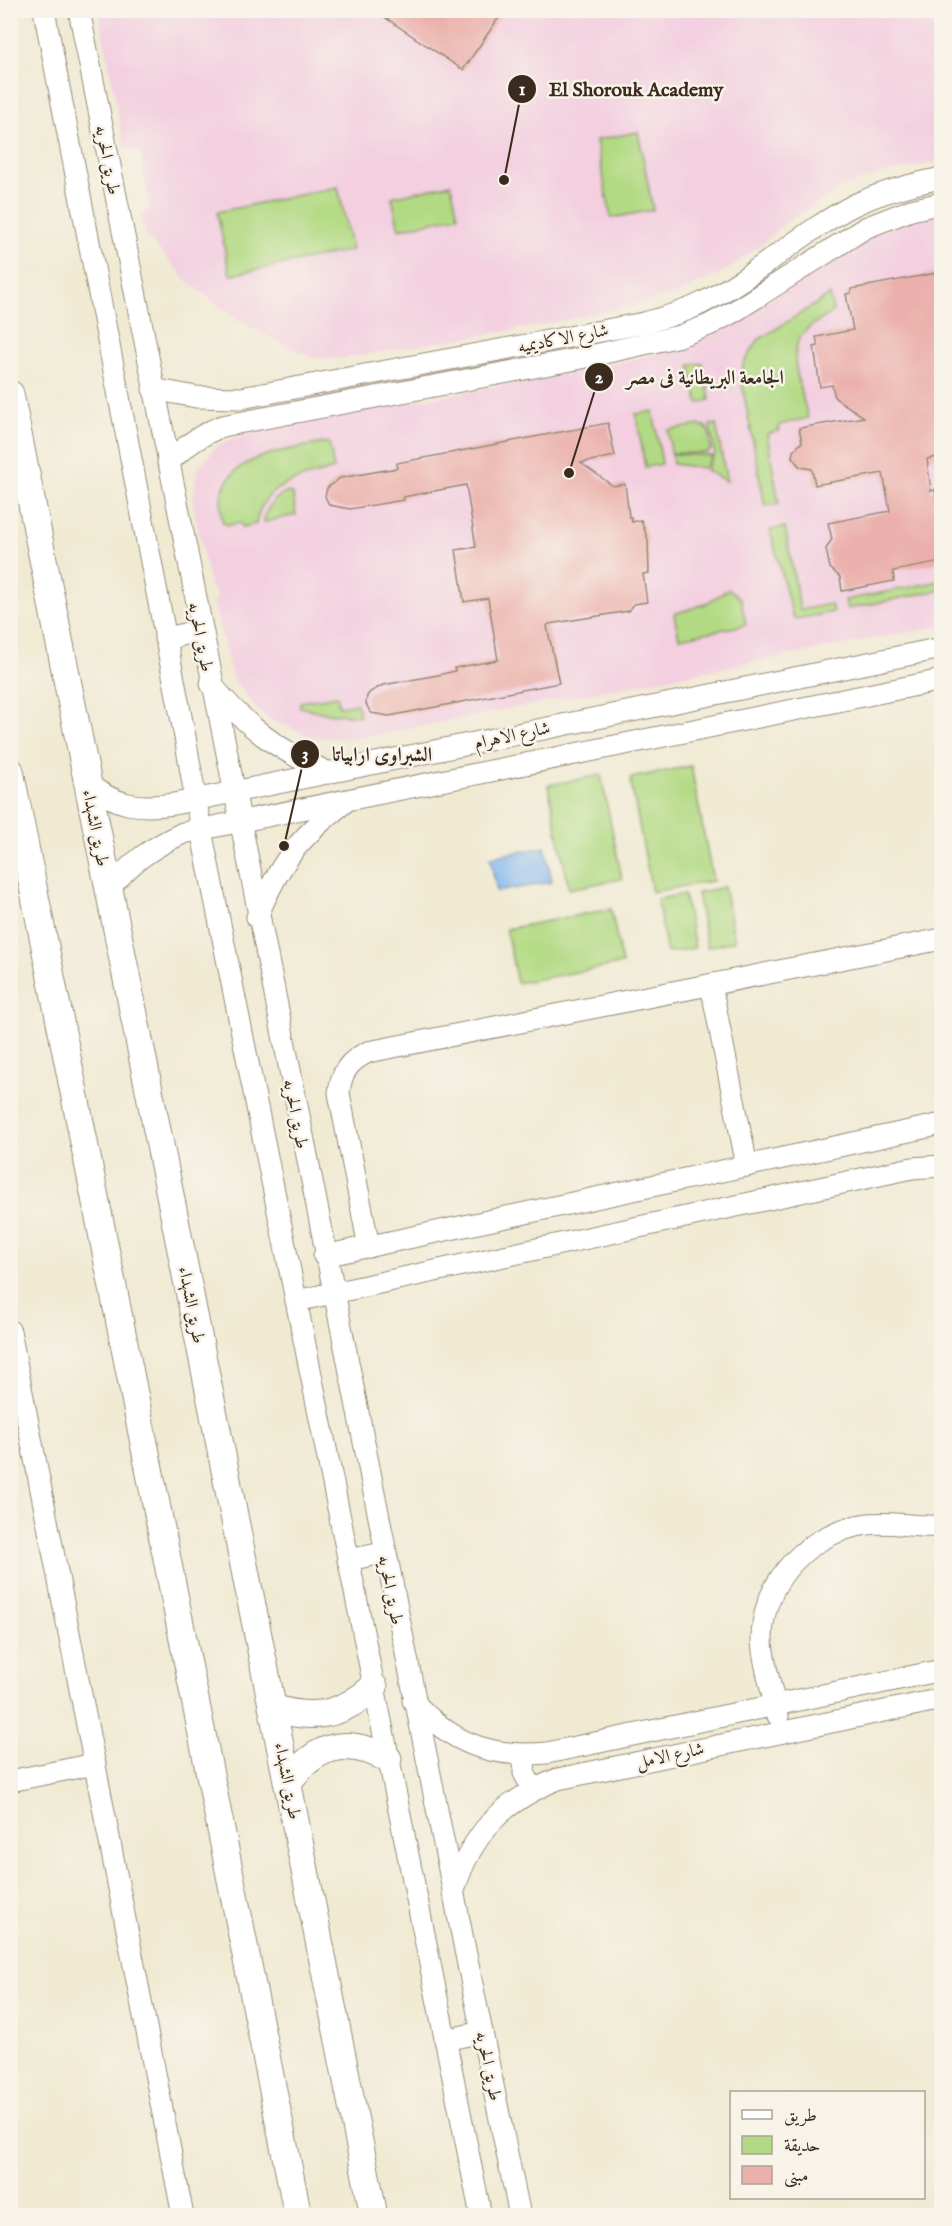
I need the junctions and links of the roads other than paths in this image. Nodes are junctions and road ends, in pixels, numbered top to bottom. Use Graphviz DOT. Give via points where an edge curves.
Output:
graph roads {
  1 [pos="44,10"];
  2 [pos="79,10"];
  3 [pos="112,176"];
  4 [pos="942,178"];
  5 [pos="78,183"];
  6 [pos="942,203"];
  7 [pos="854,206"];
  8 [pos="865,228"];
  9 [pos="570,337"];
  10 [pos="577,359"];
  11 [pos="153,389"];
  12 [pos="10,394"];
  13 [pos="168,463"];
  14 [pos="200,630"];
  15 [pos="165,639"];
  16 [pos="942,648"];
  17 [pos="942,680"];
  18 [pos="210,682"];
  19 [pos="409,756"];
  20 [pos="381,763"];
  21 [pos="10,771"];
  22 [pos="329,772"];
  23 [pos="88,784"];
  24 [pos="416,786"];
  25 [pos="232,792"];
  26 [pos="388,792"];
  27 [pos="195,799"];
  28 [pos="348,800"];
  29 [pos="238,822"];
  30 [pos="201,830"];
  31 [pos="108,890"];
  32 [pos="257,917"];
  33 [pos="942,939"];
  34 [pos="711,985"];
  35 [pos="942,1124"];
  36 [pos="747,1166"];
  37 [pos="942,1166"];
  38 [pos="369,1247"];
  39 [pos="324,1256"];
  40 [pos="332,1293"];
  41 [pos="296,1301"];
  42 [pos="10,1331"];
  43 [pos="942,1526"];
  44 [pos="383,1553"];
  45 [pos="348,1560"];
  46 [pos="942,1670"];
  47 [pos="374,1687"];
  48 [pos="942,1699"];
  49 [pos="413,1701"];
  50 [pos="775,1704"];
  51 [pos="273,1708"];
  52 [pos="781,1732"];
  53 [pos="525,1755"];
  54 [pos="388,1759"];
  55 [pos="95,1764"];
  56 [pos="10,1781"];
  57 [pos="288,1782"];
  58 [pos="533,1789"];
  59 [pos="453,1894"];
  60 [pos="482,2032"];
  61 [pos="446,2040"];
  62 [pos="183,2216"];
  63 [pos="298,2216"];
  64 [pos="374,2216"];
  65 [pos="481,2216"];
  66 [pos="520,2216"];
  1 -- 5 [label="street, طريق الحريه"];
  2 -- 3 [label="street, طريق الحريه"];
  3 -- 5 [label="street"];
  3 -- 11 [label="street, طريق الحريه"];
  4 -- 7 [label="street, شارع الاكاديميه" via="904,186"];
  5 -- 15 [label="street, طريق الحريه"];
  6 -- 8 [label="street, شارع الاكاديميه"];
  7 -- 8 [label="street"];
  7 -- 9 [label="street, شارع الاكاديميه" via="699,305 644,323"];
  8 -- 10 [label="street, شارع الاكاديميه" via="709,325 651,344"];
  9 -- 10 [label="street"];
  9 -- 11 [label="street, شارع الاكاديميه" via="241,398 196,398"];
  10 -- 13 [label="street, شارع الاكاديميه" via="222,426 183,447"];
  11 -- 13 [label="street, طريق الحريه"];
  12 -- 23 [label="main road, طريق الشهداء"];
  13 -- 14 [label="street, طريق الحريه"];
  14 -- 15 [label="street"];
  14 -- 18 [label="street, طريق الحريه"];
  15 -- 27 [label="street, طريق الحريه"];
  16 -- 19 [label="street, شارع الاهرام"];
  17 -- 24 [label="street, شارع الاهرام"];
  18 -- 22 [label="street" via="262,736"];
  18 -- 25 [label="street, طريق الحريه"];
  19 -- 20 [label="street, شارع الاهرام"];
  19 -- 24 [label="street"];
  20 -- 22 [label="street, شارع الاهرام"];
  20 -- 26 [label="street"];
  21 -- 63 [label="main road"];
  22 -- 25 [label="street, شارع الاهرام"];
  23 -- 27 [label="street, شارع الاهرام" via="105,797 128,805 151,807"];
  23 -- 31 [label="main road, طريق الشهداء"];
  24 -- 26 [label="street, شارع الاهرام"];
  25 -- 27 [label="street, شارع الاهرام"];
  25 -- 29 [label="street, طريق الحريه"];
  26 -- 28 [label="street, شارع الاهرام"];
  27 -- 30 [label="street, طريق الحريه"];
  28 -- 29 [label="street, شارع الاهرام"];
  28 -- 32 [label="street" via="318,823 292,851 271,883"];
  29 -- 30 [label="street, شارع الاهرام"];
  29 -- 32 [label="street, طريق الحريه"];
  30 -- 31 [label="street, شارع الاهرام" via="161,843 141,856"];
  30 -- 41 [label="street, طريق الحريه"];
  31 -- 51 [label="main road, طريق الشهداء"];
  32 -- 39 [label="street, طريق الحريه"];
  33 -- 34 [label="street"];
  34 -- 36 [label="street"];
  34 -- 38 [label="street" via="368,1052 356,1058 341,1079 339,1093"];
  35 -- 36 [label="street"];
  36 -- 38 [label="street"];
  37 -- 40 [label="street" via="900,1171"];
  38 -- 39 [label="street"];
  39 -- 40 [label="street, طريق الحريه"];
  40 -- 41 [label="street"];
  40 -- 44 [label="street, طريق الحريه"];
  41 -- 45 [label="street, طريق الحريه"];
  42 -- 55 [label="street"];
  43 -- 50 [label="street" via="869,1524 841,1530 815,1542 793,1561 776,1584 766,1611 762,1640"];
  44 -- 45 [label="street"];
  44 -- 49 [label="street, طريق الحريه"];
  45 -- 47 [label="street, طريق الحريه"];
  46 -- 50 [label="street, شارع الامل"];
  47 -- 51 [label="main road" via="360,1699 327,1714 290,1714"];
  47 -- 54 [label="street, طريق الحريه"];
  48 -- 52 [label="street, شارع الامل"];
  49 -- 53 [label="street, شارع الامل" via="451,1735 499,1753"];
  49 -- 59 [label="street, طريق الحريه"];
  50 -- 52 [label="street"];
  50 -- 53 [label="street, شارع الامل"];
  51 -- 57 [label="main road, طريق الشهداء"];
  52 -- 58 [label="street, شارع الامل" via="558,1779"];
  53 -- 58 [label="street" via="524,1773"];
  54 -- 57 [label="main road" via="371,1750 333,1747 315,1754"];
  54 -- 61 [label="street, طريق الحريه"];
  55 -- 56 [label="street"];
  55 -- 62 [label="street"];
  57 -- 64 [label="main road, طريق الشهداء"];
  58 -- 59 [label="street, شارع الامل" via="490,1822 461,1868"];
  59 -- 60 [label="street, طريق الحريه"];
  60 -- 61 [label="street"];
  60 -- 66 [label="street, طريق الحريه"];
  61 -- 65 [label="street, طريق الحريه"];
}
